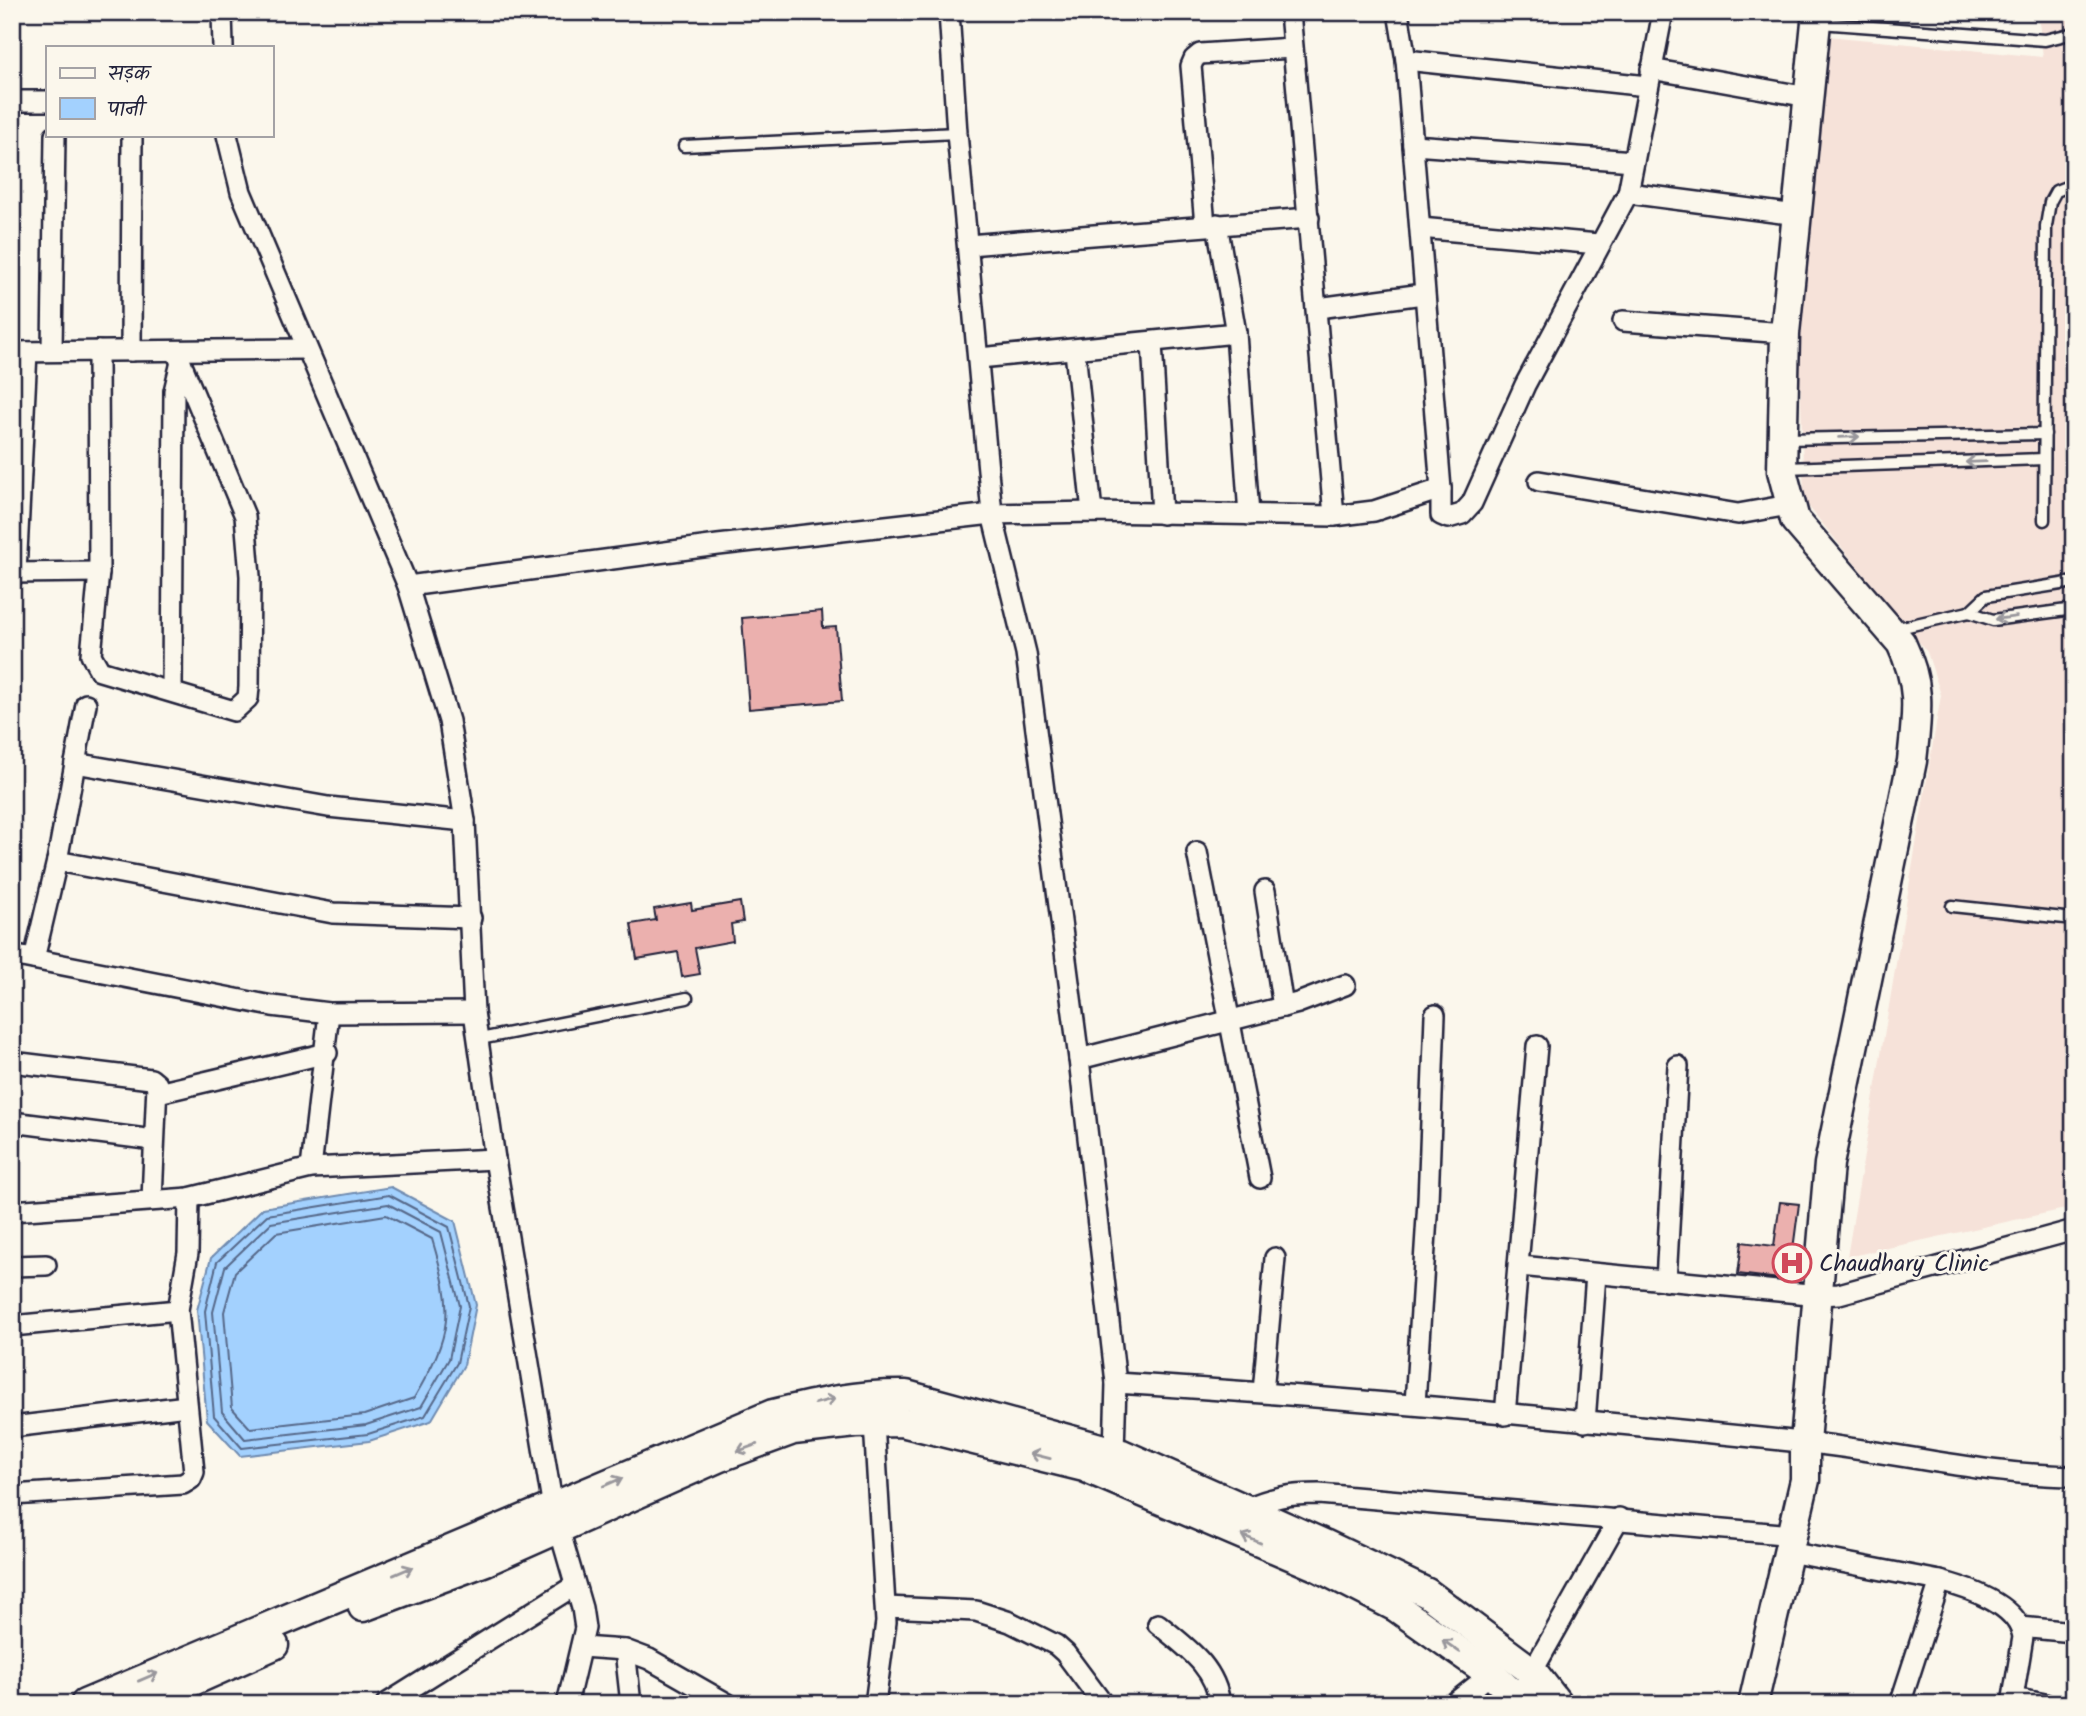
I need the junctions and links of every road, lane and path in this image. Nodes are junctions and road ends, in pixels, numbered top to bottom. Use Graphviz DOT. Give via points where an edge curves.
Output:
graph roads {
  1 [pos="222,12"];
  2 [pos="949,12"];
  3 [pos="1290,12"];
  4 [pos="1398,12"];
  5 [pos="1663,12"];
  6 [pos="1816,18"];
  7 [pos="2074,33"];
  8 [pos="223,46"];
  9 [pos="1292,48"];
  10 [pos="1406,60"];
  11 [pos="1649,78"];
  12 [pos="1808,97"];
  13 [pos="12,101"];
  14 [pos="46,101"];
  15 [pos="957,134"];
  16 [pos="55,136"];
  17 [pos="132,136"];
  18 [pos="227,136"];
  19 [pos="1413,145"];
  20 [pos="684,146"];
  21 [pos="1634,160"];
  22 [pos="2074,184"];
  23 [pos="1628,193"];
  24 [pos="1797,215"];
  25 [pos="1309,218"];
  26 [pos="1211,224"];
  27 [pos="1420,228"];
  28 [pos="1598,244"];
  29 [pos="968,245"];
  30 [pos="1423,294"];
  31 [pos="1318,308"];
  32 [pos="1623,321"];
  33 [pos="1236,333"];
  34 [pos="1785,333"];
  35 [pos="1152,343"];
  36 [pos="307,349"];
  37 [pos="51,351"];
  38 [pos="98,351"];
  39 [pos="131,351"];
  40 [pos="1075,351"];
  41 [pos="20,352"];
  42 [pos="178,356"];
  43 [pos="979,358"];
  44 [pos="2045,434"];
  45 [pos="1781,439"];
  46 [pos="2044,459"];
  47 [pos="1782,468"];
  48 [pos="1539,481"];
  49 [pos="1441,489"];
  50 [pos="1789,505"];
  51 [pos="1092,512"];
  52 [pos="992,514"];
  53 [pos="1162,514"];
  54 [pos="1249,515"];
  55 [pos="1334,516"];
  56 [pos="2044,520"];
  57 [pos="99,572"];
  58 [pos="14,573"];
  59 [pos="2074,582"];
  60 [pos="408,586"];
  61 [pos="2074,609"];
  62 [pos="1969,612"];
  63 [pos="1890,630"];
  64 [pos="172,691"];
  65 [pos="86,704"];
  66 [pos="75,763"];
  67 [pos="465,821"];
  68 [pos="1197,852"];
  69 [pos="57,861"];
  70 [pos="1265,891"];
  71 [pos="1952,906"];
  72 [pos="471,918"];
  73 [pos="2074,919"];
  74 [pos="12,955"];
  75 [pos="34,959"];
  76 [pos="1345,985"];
  77 [pos="687,998"];
  78 [pos="1283,1007"];
  79 [pos="474,1012"];
  80 [pos="329,1013"];
  81 [pos="1435,1015"];
  82 [pos="1229,1019"];
  83 [pos="480,1039"];
  84 [pos="1537,1046"];
  85 [pos="327,1053"];
  86 [pos="1079,1059"];
  87 [pos="12,1062"];
  88 [pos="1678,1066"];
  89 [pos="158,1093"];
  90 [pos="12,1122"];
  91 [pos="154,1140"];
  92 [pos="495,1159"];
  93 [pos="311,1168"];
  94 [pos="1260,1178"];
  95 [pos="189,1198"];
  96 [pos="152,1199"];
  97 [pos="12,1211"];
  98 [pos="2074,1230"];
  99 [pos="1275,1258"];
  100 [pos="46,1265"];
  101 [pos="12,1266"];
  102 [pos="1520,1266"];
  103 [pos="1596,1274"];
  104 [pos="1666,1281"];
  105 [pos="1819,1295"];
  106 [pos="178,1310"];
  107 [pos="12,1326"];
  108 [pos="1116,1383"];
  109 [pos="1263,1392"];
  110 [pos="1415,1404"];
  111 [pos="187,1406"];
  112 [pos="1505,1415"];
  113 [pos="1585,1422"];
  114 [pos="874,1423"];
  115 [pos="12,1427"];
  116 [pos="1805,1442"];
  117 [pos="1110,1464"];
  118 [pos="2074,1476"];
  119 [pos="12,1495"];
  120 [pos="1245,1509"];
  121 [pos="556,1518"];
  122 [pos="1619,1518"];
  123 [pos="1791,1544"];
  124 [pos="1940,1581"];
  125 [pos="574,1586"];
  126 [pos="886,1607"];
  127 [pos="1158,1624"];
  128 [pos="2020,1627"];
  129 [pos="2074,1632"];
  130 [pos="581,1647"];
  131 [pos="625,1650"];
  132 [pos="1534,1673"];
  133 [pos="1491,1674"];
  134 [pos="1521,1701"];
  135 [pos="2012,1701"];
  136 [pos="85,1704"];
  137 [pos="141,1704"];
  138 [pos="386,1704"];
  139 [pos="567,1704"];
  140 [pos="631,1704"];
  141 [pos="728,1704"];
  142 [pos="875,1704"];
  143 [pos="1103,1704"];
  144 [pos="1220,1704"];
  145 [pos="1453,1704"];
  146 [pos="1558,1704"];
  147 [pos="1753,1704"];
  148 [pos="1900,1704"];
  149 [pos="2045,1704"];
  1 -- 8 [label="street"];
  2 -- 15 [label="street"];
  3 -- 9 [label="street"];
  4 -- 10 [label="street"];
  5 -- 11 [label="street"];
  6 -- 7 [label="lane" via="2045,40"];
  6 -- 12 [label="street"];
  9 -- 25 [label="street"];
  9 -- 26 [label="street" via="1200,54 1194,59 1191,66"];
  10 -- 11 [label="street"];
  10 -- 19 [label="street"];
  11 -- 12 [label="street"];
  11 -- 21 [label="street"];
  12 -- 24 [label="street"];
  13 -- 14 [label="street"];
  15 -- 20 [label="lane"];
  15 -- 29 [label="street"];
  16 -- 37 [label="street"];
  17 -- 39 [label="street"];
  18 -- 36 [label="street" via="241,192"];
  19 -- 21 [label="street"];
  19 -- 27 [label="street"];
  21 -- 23 [label="street"];
  22 -- 44 [label="lane" via="2056,191 2046,226"];
  23 -- 24 [label="street"];
  23 -- 28 [label="street"];
  24 -- 34 [label="street"];
  25 -- 26 [label="street"];
  25 -- 31 [label="street"];
  26 -- 29 [label="street"];
  26 -- 33 [label="street"];
  27 -- 28 [label="street"];
  27 -- 30 [label="street"];
  28 -- 49 [label="street" via="1525,385 1472,503 1462,514 1448,518 1441,514"];
  29 -- 43 [label="street"];
  30 -- 31 [label="street"];
  30 -- 49 [label="street"];
  31 -- 55 [label="street"];
  32 -- 34 [label="street"];
  33 -- 35 [label="street"];
  33 -- 54 [label="street"];
  34 -- 45 [label="street"];
  35 -- 40 [label="street"];
  35 -- 53 [label="street"];
  36 -- 42 [label="street"];
  36 -- 60 [label="street"];
  37 -- 38 [label="street"];
  37 -- 41 [label="street"];
  38 -- 39 [label="street"];
  38 -- 57 [label="street"];
  39 -- 42 [label="street"];
  40 -- 43 [label="street"];
  40 -- 51 [label="street"];
  41 -- 58 [label="street"];
  42 -- 64 [label="street"];
  42 -- 64 [label="street" via="245,516 250,576 249,687 248,698 234,710"];
  43 -- 52 [label="street"];
  45 -- 44 [label="lane, one-way"];
  44 -- 46 [label="lane"];
  45 -- 47 [label="street"];
  46 -- 47 [label="lane, one-way"];
  46 -- 56 [label="lane"];
  47 -- 50 [label="street"];
  48 -- 50 [label="street" via="1738,513"];
  49 -- 55 [label="street" via="1374,511"];
  50 -- 63 [label="street" via="1807,536"];
  51 -- 52 [label="street"];
  51 -- 53 [label="street"];
  52 -- 60 [label="street"];
  52 -- 86 [label="street" via="1026,653"];
  53 -- 54 [label="street"];
  54 -- 55 [label="street"];
  57 -- 58 [label="street"];
  57 -- 64 [label="street" via="93,664 100,671"];
  59 -- 62 [label="lane" via="1986,596"];
  60 -- 67 [label="street" via="449,721"];
  61 -- 62 [label="lane, one-way" via="1993,620"];
  62 -- 63 [label="lane"];
  63 -- 105 [label="street" via="1912,665 1919,703 1912,761 1829,1164"];
  65 -- 66 [label="street"];
  66 -- 67 [label="street" via="328,807"];
  66 -- 69 [label="street"];
  67 -- 72 [label="street"];
  68 -- 82 [label="street"];
  69 -- 72 [label="street" via="333,913"];
  69 -- 75 [label="street"];
  70 -- 78 [label="street"];
  71 -- 73 [label="lane"];
  72 -- 79 [label="street"];
  74 -- 75 [label="street"];
  75 -- 80 [label="street"];
  76 -- 78 [label="street"];
  77 -- 83 [label="lane"];
  78 -- 82 [label="street"];
  79 -- 80 [label="street"];
  79 -- 83 [label="street"];
  80 -- 85 [label="street"];
  81 -- 110 [label="street"];
  82 -- 86 [label="street"];
  82 -- 94 [label="street"];
  83 -- 92 [label="street"];
  84 -- 102 [label="street"];
  85 -- 89 [label="street"];
  85 -- 93 [label="street"];
  86 -- 108 [label="street"];
  87 -- 89 [label="street" via="150,1079 157,1084"];
  88 -- 104 [label="street"];
  89 -- 91 [label="street"];
  90 -- 91 [label="street"];
  91 -- 96 [label="street"];
  92 -- 93 [label="street"];
  92 -- 121 [label="street"];
  93 -- 95 [label="street"];
  95 -- 96 [label="street"];
  95 -- 106 [label="street" via="188,1253"];
  96 -- 97 [label="street"];
  98 -- 105 [label="street" via="1871,1287"];
  99 -- 109 [label="street"];
  100 -- 101 [label="street"];
  102 -- 103 [label="street"];
  102 -- 112 [label="street"];
  103 -- 104 [label="street"];
  103 -- 113 [label="street"];
  104 -- 105 [label="street"];
  105 -- 116 [label="street"];
  106 -- 107 [label="street"];
  106 -- 111 [label="street"];
  108 -- 109 [label="street"];
  108 -- 117 [label="street"];
  109 -- 110 [label="street"];
  110 -- 112 [label="street"];
  111 -- 115 [label="street"];
  111 -- 119 [label="street" via="194,1472 183,1484"];
  112 -- 113 [label="street"];
  113 -- 116 [label="street"];
  117 -- 114 [label="street, one-way" via="1084,1467 901,1422"];
  114 -- 121 [label="street, one-way" via="793,1430"];
  114 -- 126 [label="street"];
  116 -- 118 [label="street" via="1990,1471"];
  116 -- 123 [label="street" via="1805,1480"];
  117 -- 120 [label="street"];
  121 -- 117 [label="street, one-way" via="773,1414 836,1398 906,1395"];
  133 -- 117 [label="street, one-way" via="1385,1602"];
  120 -- 122 [label="street" via="1288,1494 1319,1494"];
  120 -- 132 [label="street" via="1427,1593"];
  121 -- 125 [label="street"];
  136 -- 121 [label="street, one-way"];
  121 -- 137 [label="street" via="486,1561 329,1620"];
  122 -- 123 [label="street"];
  122 -- 132 [label="street"];
  123 -- 124 [label="street"];
  123 -- 147 [label="street"];
  124 -- 128 [label="street" via="1981,1593"];
  124 -- 148 [label="street"];
  125 -- 130 [label="street" via="582,1608"];
  125 -- 138 [label="street"];
  126 -- 142 [label="street"];
  126 -- 143 [label="street" via="976,1611 1010,1622 1056,1645"];
  127 -- 144 [label="street" via="1209,1669"];
  128 -- 129 [label="street"];
  128 -- 135 [label="street" via="2023,1637"];
  130 -- 131 [label="street"];
  130 -- 139 [label="street"];
  131 -- 140 [label="street"];
  131 -- 141 [label="street"];
  132 -- 134 [label="street"];
  132 -- 146 [label="street"];
  133 -- 134 [label="street"];
  133 -- 145 [label="street"];
  135 -- 149 [label="street"];
}
